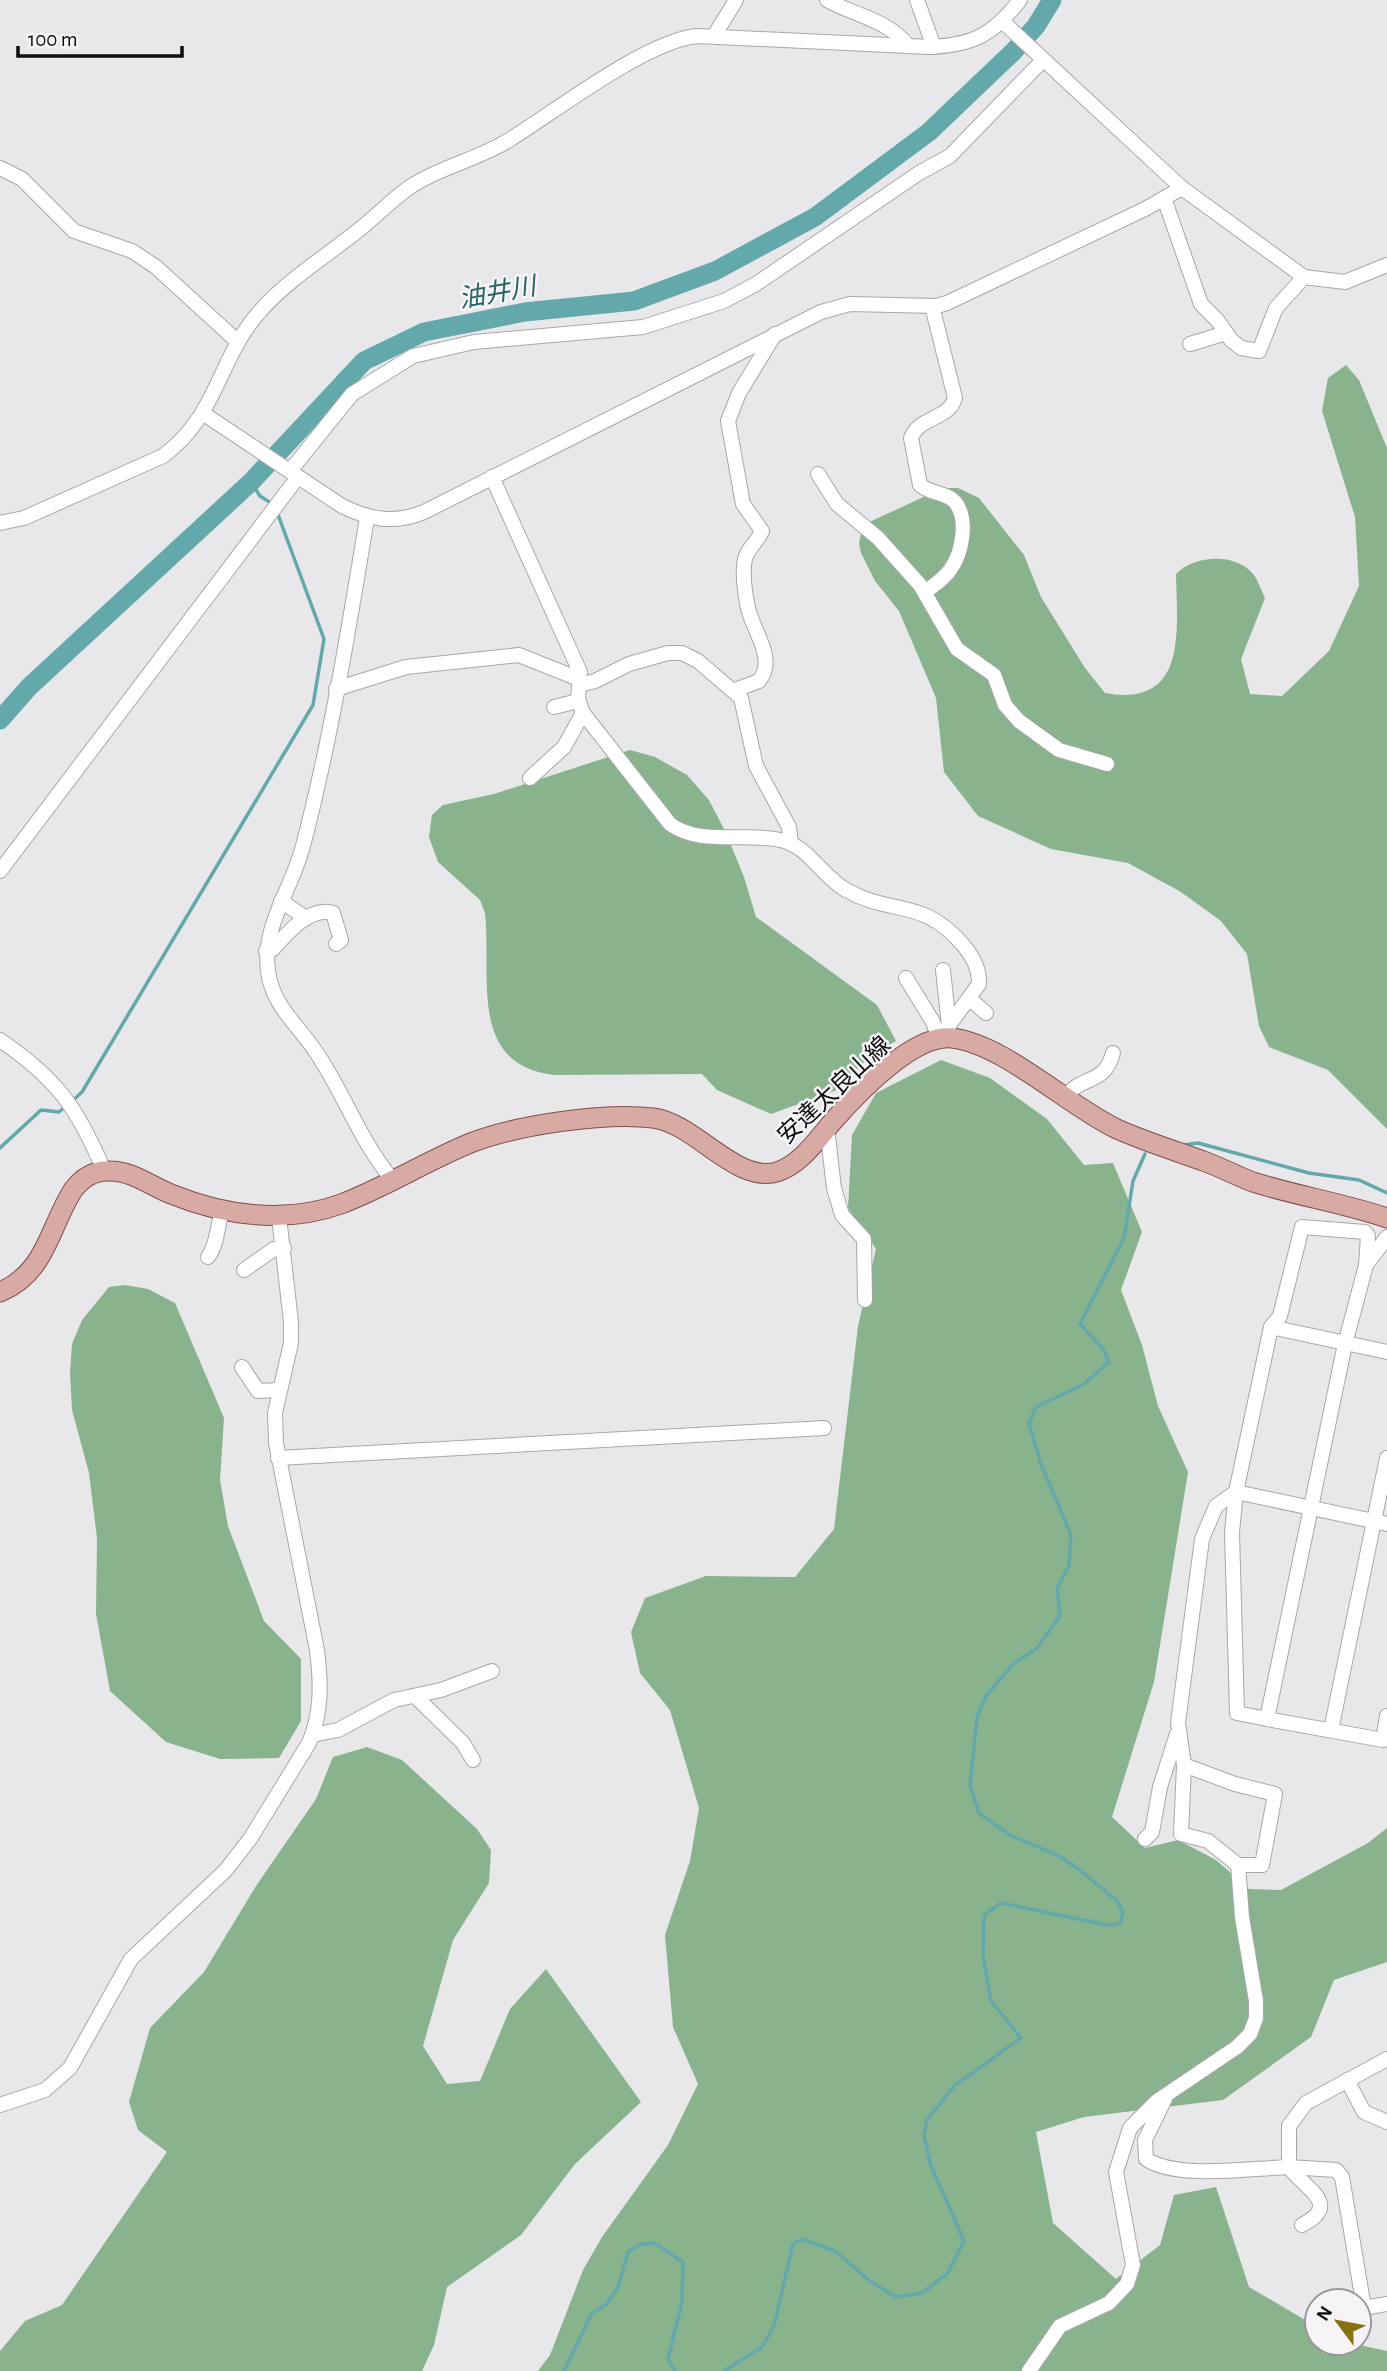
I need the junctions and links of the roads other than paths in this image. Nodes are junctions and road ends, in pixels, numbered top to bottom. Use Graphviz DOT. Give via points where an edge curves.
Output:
graph roads {
  1 [pos="736,0"];
  2 [pos="827,0"];
  3 [pos="917,0"];
  4 [pos="1020,0"];
  5 [pos="1007,27"];
  6 [pos="714,36"];
  7 [pos="908,46"];
  8 [pos="934,47"];
  9 [pos="1041,57"];
  10 [pos="0,168"];
  11 [pos="1182,188"];
  12 [pos="1164,198"];
  13 [pos="1387,265"];
  14 [pos="1304,277"];
  15 [pos="932,306"];
  16 [pos="1226,333"];
  17 [pos="775,334"];
  18 [pos="238,342"];
  19 [pos="1190,344"];
  20 [pos="204,414"];
  21 [pos="289,471"];
  22 [pos="818,474"];
  23 [pos="492,477"];
  24 [pos="367,519"];
  25 [pos="0,523"];
  26 [pos="925,592"];
  27 [pos="579,682"];
  28 [pos="336,689"];
  29 [pos="735,690"];
  30 [pos="554,707"];
  31 [pos="580,707"];
  32 [pos="1107,764"];
  33 [pos="530,778"];
  34 [pos="792,844"];
  35 [pos="0,871"];
  36 [pos="281,901"];
  37 [pos="306,918"];
  38 [pos="336,944"];
  39 [pos="266,951"];
  40 [pos="943,970"];
  41 [pos="906,978"];
  42 [pos="970,999"];
  43 [pos="986,1013"];
  44 [pos="944,1032"];
  45 [pos="0,1040"];
  46 [pos="1113,1052"];
  47 [pos="1064,1100"];
  48 [pos="827,1128"];
  49 [pos="104,1171"];
  50 [pos="392,1179"];
  51 [pos="223,1209"];
  52 [pos="279,1217"];
  53 [pos="1387,1218"];
  54 [pos="1387,1237"];
  55 [pos="284,1248"];
  56 [pos="208,1257"];
  57 [pos="1366,1265"];
  58 [pos="244,1270"];
  59 [pos="0,1292"];
  60 [pos="865,1300"];
  61 [pos="1271,1326"];
  62 [pos="1345,1344"];
  63 [pos="1387,1352"];
  64 [pos="242,1367"];
  65 [pos="279,1390"];
  66 [pos="824,1428"];
  67 [pos="278,1458"];
  68 [pos="1387,1458"];
  69 [pos="1236,1492"];
  70 [pos="1311,1508"];
  71 [pos="1380,1523"];
  72 [pos="492,1671"];
  73 [pos="415,1696"];
  74 [pos="1387,1716"];
  75 [pos="1267,1719"];
  76 [pos="1331,1730"];
  77 [pos="1177,1733"];
  78 [pos="312,1735"];
  79 [pos="1385,1747"];
  80 [pos="473,1760"];
  81 [pos="1184,1765"];
  82 [pos="1145,1839"];
  83 [pos="1238,1864"];
  84 [pos="1387,2059"];
  85 [pos="1347,2080"];
  86 [pos="1167,2095"];
  87 [pos="0,2105"];
  88 [pos="1387,2122"];
  89 [pos="1289,2166"];
  90 [pos="1302,2225"];
  91 [pos="1387,2304"];
  92 [pos="1029,2371"];
  1 -- 6 [label="street"];
  2 -- 7 [label="street" via="882,25"];
  3 -- 8 [label="street"];
  4 -- 5 [label="street"];
  5 -- 8 [label="street" via="961,45"];
  5 -- 9 [label="street"];
  6 -- 7 [label="street"];
  6 -- 18 [label="street" via="679,38 648,51 504,143 412,186 275,296"];
  7 -- 8 [label="street"];
  9 -- 11 [label="street"];
  9 -- 21 [label="street" via="950,156 756,284 724,300 643,327 474,342 413,356 352,394"];
  10 -- 18 [label="street" via="22,179 74,231 150,262"];
  11 -- 12 [label="street"];
  11 -- 14 [label="street"];
  12 -- 15 [label="street" via="947,303"];
  12 -- 16 [label="street" via="1201,304"];
  13 -- 14 [label="street" via="1345,282"];
  14 -- 16 [label="street" via="1276,308 1259,351 1241,348"];
  15 -- 17 [label="street" via="838,306"];
  15 -- 26 [label="street" via="955,398 951,408 920,424 911,438 920,485 951,498 962,523 954,564"];
  16 -- 19 [label="street"];
  17 -- 23 [label="street"];
  17 -- 29 [label="street" via="739,393 728,421 743,504 762,531 745,556 744,567 748,608 762,643 765,668 759,681"];
  18 -- 20 [label="street"];
  20 -- 21 [label="street"];
  20 -- 25 [label="street" via="181,443 163,456 24,518"];
  21 -- 24 [label="street"];
  21 -- 35 [label="street" via="276,507"];
  22 -- 26 [label="street" via="836,504 878,538"];
  23 -- 24 [label="street" via="412,517"];
  23 -- 27 [label="street" via="580,672"];
  24 -- 28 [label="street"];
  26 -- 32 [label="street" via="950,640 994,675 1006,705 1019,721 1059,750"];
  27 -- 28 [label="street" via="534,660 510,656 406,667"];
  27 -- 29 [label="street" via="648,657 682,653"];
  27 -- 31 [label="street"];
  28 -- 36 [label="street" via="302,848"];
  29 -- 34 [label="street" via="747,713 756,766 789,827"];
  30 -- 31 [label="street"];
  31 -- 33 [label="street" via="564,747"];
  31 -- 34 [label="street" via="677,829"];
  34 -- 42 [label="street" via="846,890 917,910 949,928 977,969 979,984"];
  36 -- 37 [label="street"];
  36 -- 39 [label="street"];
  37 -- 38 [label="street" via="326,910 333,913 341,940"];
  37 -- 39 [label="street"];
  39 -- 50 [label="street" via="270,983 281,1008 317,1053"];
  40 -- 44 [label="street"];
  41 -- 44 [label="street"];
  42 -- 43 [label="street"];
  42 -- 44 [label="street"];
  44 -- 47 [label="main road" via="990,1051"];
  44 -- 48 [label="main road, 安達太良山線" via="896,1062"];
  45 -- 49 [label="street" via="64,1093"];
  46 -- 47 [label="street" via="1100,1077 1074,1086"];
  47 -- 53 [label="main road" via="1119,1130 1253,1182"];
  48 -- 50 [label="main road, 安達太良山線" via="798,1161 764,1174 746,1170 678,1126 636,1117 556,1123 496,1135"];
  48 -- 60 [label="street" via="842,1214 864,1239"];
  49 -- 51 [label="main road, 安達太良山線" via="126,1173 182,1198"];
  49 -- 59 [label="main road" via="88,1176 72,1190 38,1263 19,1284"];
  50 -- 52 [label="main road, 安達太良山線" via="345,1203"];
  51 -- 52 [label="main road, 安達太良山線"];
  51 -- 56 [label="street"];
  52 -- 55 [label="street"];
  54 -- 57 [label="street"];
  55 -- 58 [label="street" via="274,1249"];
  55 -- 65 [label="street" via="291,1343"];
  57 -- 61 [label="street" via="1368,1236 1364,1232 1302,1227 1280,1316"];
  57 -- 62 [label="street"];
  61 -- 62 [label="street"];
  61 -- 69 [label="street"];
  62 -- 63 [label="street"];
  62 -- 70 [label="street"];
  64 -- 65 [label="street" via="260,1392"];
  65 -- 67 [label="street" via="274,1425"];
  66 -- 67 [label="street"];
  67 -- 78 [label="street" via="317,1650 319,1704"];
  68 -- 71 [label="street"];
  69 -- 70 [label="street"];
  69 -- 75 [label="street" via="1232,1532 1237,1713"];
  69 -- 77 [label="street" via="1216,1506 1202,1539"];
  70 -- 71 [label="street"];
  70 -- 75 [label="street"];
  71 -- 76 [label="street"];
  72 -- 73 [label="street"];
  73 -- 78 [label="street" via="394,1700 338,1730"];
  73 -- 80 [label="street" via="457,1737"];
  74 -- 79 [label="street"];
  75 -- 76 [label="street"];
  76 -- 79 [label="street"];
  77 -- 81 [label="street"];
  77 -- 82 [label="street" via="1152,1832"];
  78 -- 87 [label="street" via="250,1839 225,1871 131,1959 70,2068 45,2090"];
  81 -- 83 [label="street" via="1181,1834 1209,1840"];
  81 -- 83 [label="street" via="1275,1794 1262,1865"];
  83 -- 86 [label="street" via="1256,2018 1250,2034 1237,2047"];
  84 -- 85 [label="street"];
  85 -- 88 [label="street" via="1364,2112"];
  85 -- 89 [label="street" via="1306,2103 1289,2126"];
  86 -- 89 [label="street" via="1145,2140 1146,2159 1154,2164 1186,2170"];
  86 -- 92 [label="street" via="1135,2121 1118,2158 1117,2180 1133,2265 1127,2284 1109,2303 1060,2326"];
  89 -- 90 [label="street" via="1315,2190 1320,2203 1316,2216"];
  89 -- 91 [label="street" via="1336,2170 1342,2177 1364,2308"];
}
